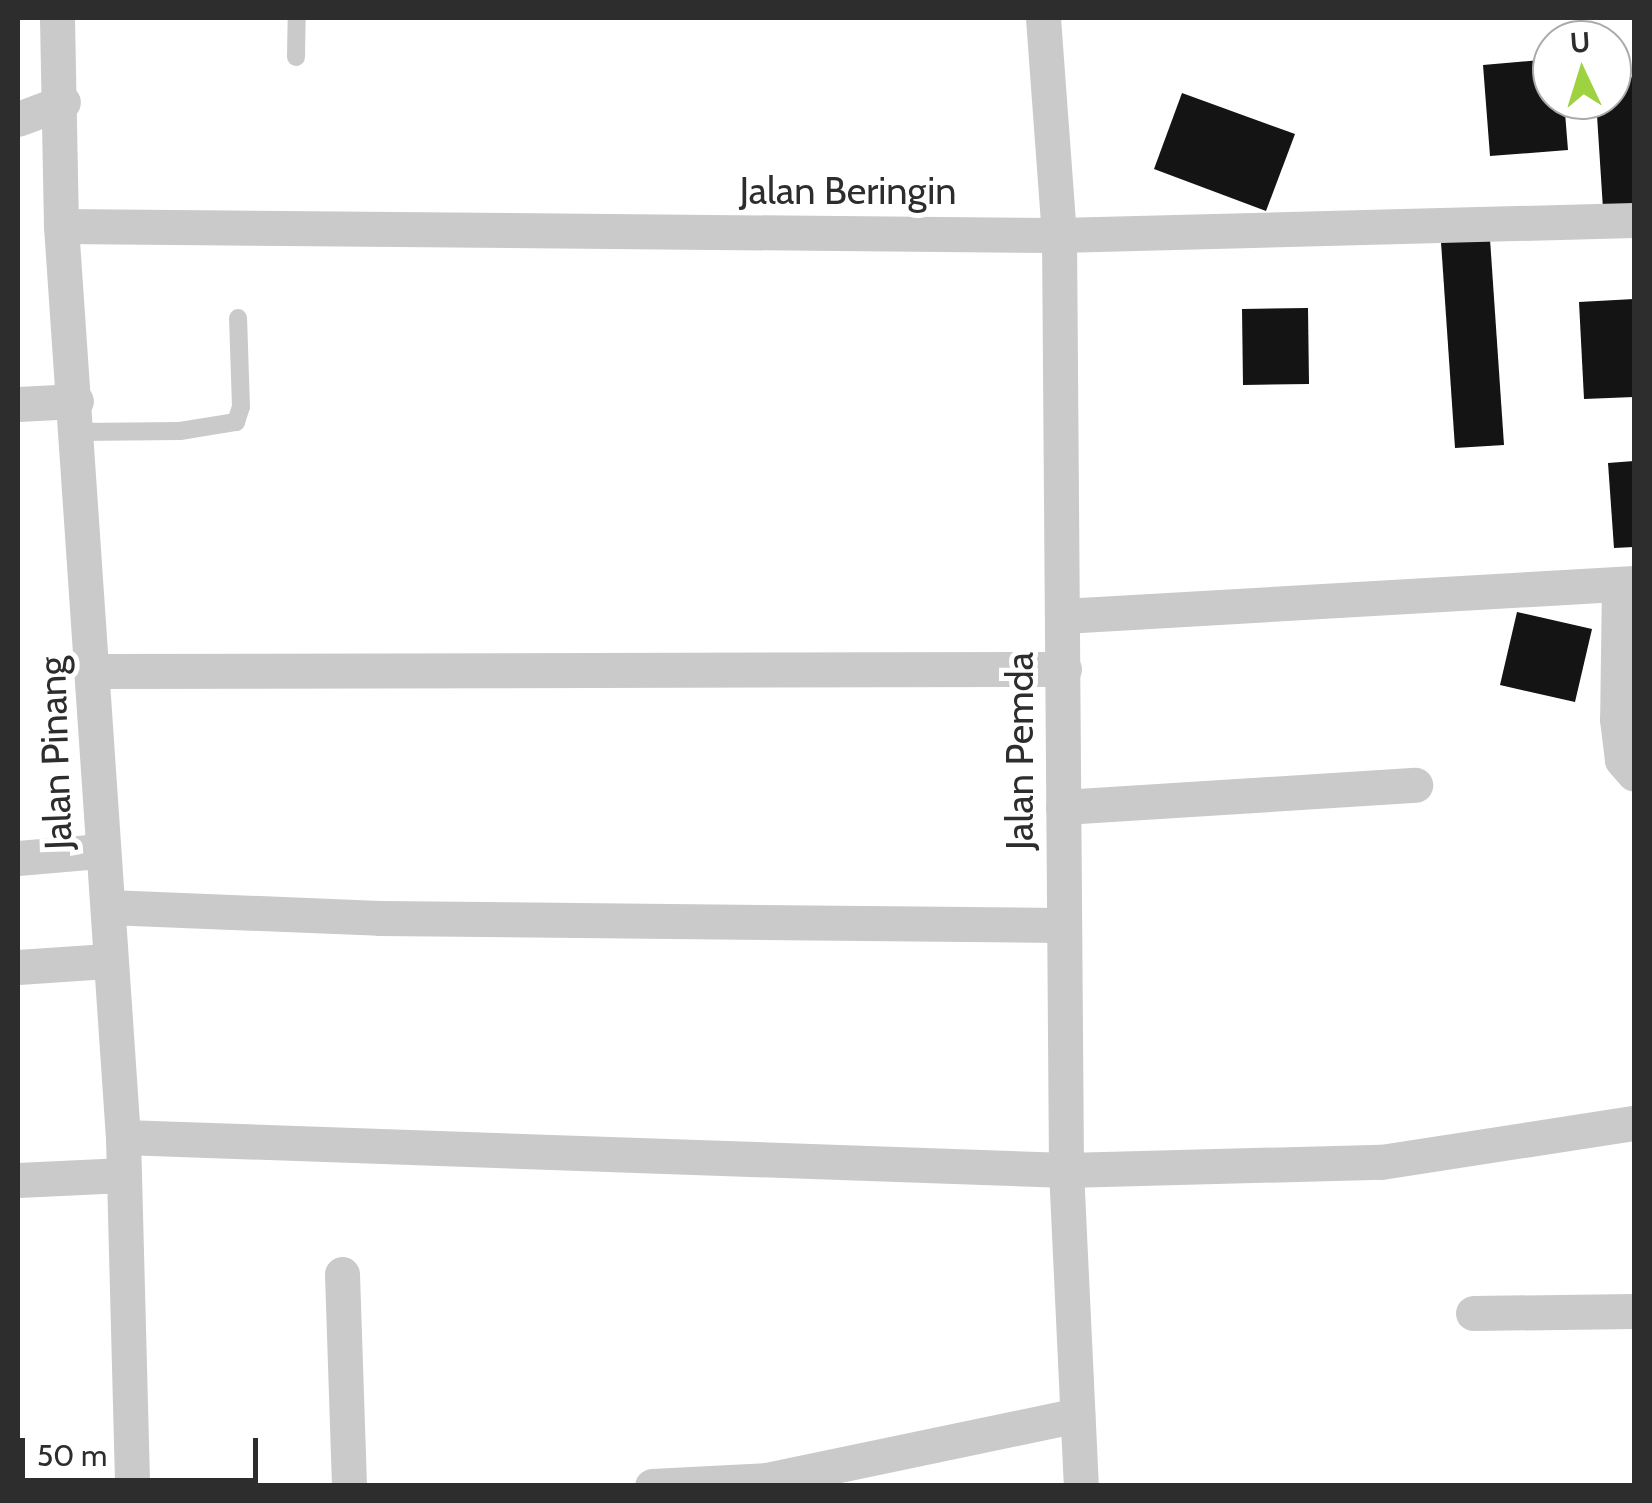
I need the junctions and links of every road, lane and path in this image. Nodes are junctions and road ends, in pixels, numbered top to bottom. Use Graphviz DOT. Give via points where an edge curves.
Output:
graph roads {
  1 [pos="57,18"];
  2 [pos="297,18"];
  3 [pos="1043,18"];
  4 [pos="296,57"];
  5 [pos="63,102"];
  6 [pos="18,119"];
  7 [pos="1634,220"];
  8 [pos="62,226"];
  9 [pos="1059,235"];
  10 [pos="238,318"];
  11 [pos="18,404"];
  12 [pos="77,417"];
  13 [pos="1627,583"];
  14 [pos="1063,616"];
  15 [pos="1064,669"];
  16 [pos="95,671"];
  17 [pos="1634,774"];
  18 [pos="1415,785"];
  19 [pos="1063,807"];
  20 [pos="99,850"];
  21 [pos="18,858"];
  22 [pos="108,906"];
  23 [pos="1062,925"];
  24 [pos="107,960"];
  25 [pos="18,967"];
  26 [pos="1634,1122"];
  27 [pos="122,1137"];
  28 [pos="1066,1170"];
  29 [pos="124,1175"];
  30 [pos="18,1180"];
  31 [pos="342,1274"];
  32 [pos="1634,1311"];
  33 [pos="1474,1312"];
  34 [pos="1078,1415"];
  35 [pos="132,1486"];
  36 [pos="349,1486"];
  37 [pos="652,1486"];
  38 [pos="1080,1486"];
  1 -- 5 [label="street, Jalan Pinang"];
  2 -- 4 [label="lane"];
  3 -- 9 [label="street, Jalan Pemda"];
  5 -- 6 [label="street"];
  5 -- 8 [label="street, Jalan Pinang"];
  7 -- 9 [label="street, Jalan Beringin"];
  8 -- 9 [label="street, Jalan Beringin"];
  8 -- 12 [label="street, Jalan Pinang"];
  9 -- 14 [label="street, Jalan Pemda"];
  10 -- 12 [label="lane" via="242,407 236,422 180,431"];
  11 -- 12 [label="street"];
  12 -- 16 [label="street, Jalan Pinang"];
  13 -- 14 [label="street"];
  13 -- 17 [label="street" via="1617,719 1622,760"];
  14 -- 15 [label="street, Jalan Pemda"];
  15 -- 16 [label="street"];
  15 -- 19 [label="street, Jalan Pemda"];
  16 -- 20 [label="street, Jalan Pinang"];
  18 -- 19 [label="street"];
  19 -- 23 [label="street, Jalan Pemda"];
  20 -- 21 [label="street"];
  20 -- 22 [label="street, Jalan Pinang"];
  22 -- 23 [label="street" via="380,918"];
  22 -- 24 [label="street, Jalan Pinang"];
  23 -- 28 [label="street, Jalan Pemda"];
  24 -- 25 [label="street"];
  24 -- 27 [label="street, Jalan Pinang"];
  26 -- 28 [label="street" via="1381,1162"];
  27 -- 28 [label="street"];
  27 -- 29 [label="street, Jalan Pinang"];
  28 -- 34 [label="street, Jalan Pemda"];
  29 -- 30 [label="street"];
  29 -- 35 [label="street, Jalan Pinang"];
  31 -- 36 [label="street"];
  32 -- 33 [label="street"];
  34 -- 37 [label="street" via="766,1480"];
  34 -- 38 [label="street, Jalan Pemda"];
}
